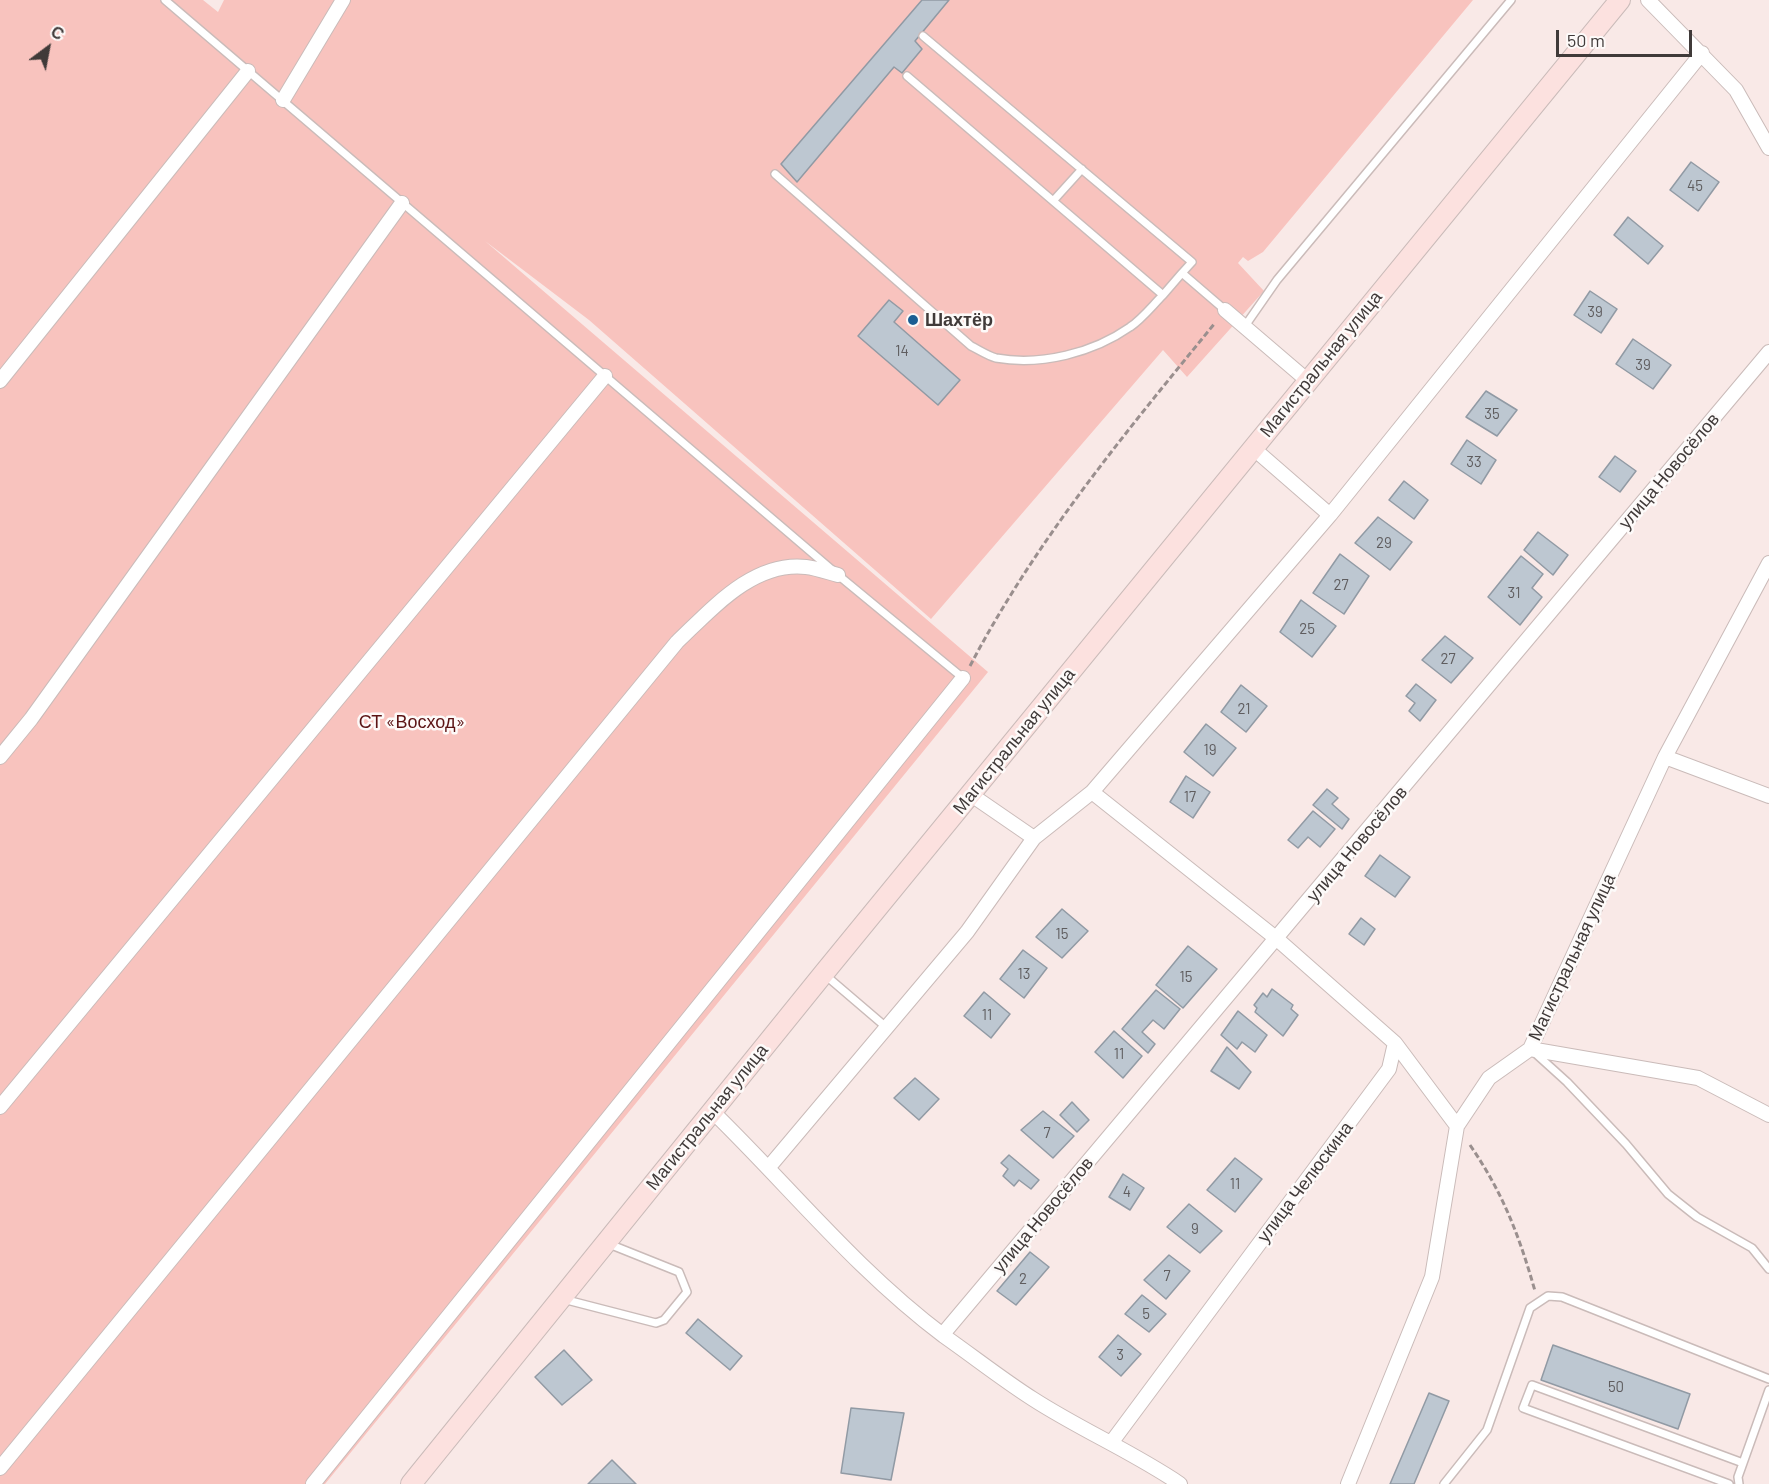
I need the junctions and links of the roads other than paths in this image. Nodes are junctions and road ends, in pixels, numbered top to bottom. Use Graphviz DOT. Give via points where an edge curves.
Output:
graph roads {
  1 [pos="165,0"];
  2 [pos="343,0"];
  3 [pos="1511,0"];
  4 [pos="1620,0"];
  5 [pos="1648,0"];
  6 [pos="923,36"];
  7 [pos="1702,53"];
  8 [pos="248,71"];
  9 [pos="907,76"];
  10 [pos="283,100"];
  11 [pos="1769,148"];
  12 [pos="1082,169"];
  13 [pos="775,174"];
  14 [pos="1053,201"];
  15 [pos="402,203"];
  16 [pos="1182,273"];
  17 [pos="1163,295"];
  18 [pos="1225,310"];
  19 [pos="1245,326"];
  20 [pos="1769,352"];
  21 [pos="606,376"];
  22 [pos="0,381"];
  23 [pos="1308,381"];
  24 [pos="1253,448"];
  25 [pos="1330,515"];
  26 [pos="1769,563"];
  27 [pos="838,575"];
  28 [pos="963,678"];
  29 [pos="0,757"];
  30 [pos="1665,757"];
  31 [pos="1092,792"];
  32 [pos="970,794"];
  33 [pos="1769,796"];
  34 [pos="1034,838"];
  35 [pos="1277,939"];
  36 [pos="824,974"];
  37 [pos="886,1027"];
  38 [pos="1395,1043"];
  39 [pos="1530,1048"];
  40 [pos="0,1107"];
  41 [pos="712,1111"];
  42 [pos="1769,1115"];
  43 [pos="1457,1126"];
  44 [pos="769,1167"];
  45 [pos="605,1243"];
  46 [pos="1769,1269"];
  47 [pos="560,1298"];
  48 [pos="943,1334"];
  49 [pos="1769,1379"];
  50 [pos="1769,1390"];
  51 [pos="1112,1443"];
  52 [pos="1743,1463"];
  53 [pos="0,1468"];
  54 [pos="313,1484"];
  55 [pos="411,1484"];
  56 [pos="1180,1484"];
  57 [pos="1348,1484"];
  58 [pos="1444,1484"];
  59 [pos="1729,1484"];
  60 [pos="1739,1484"];
  1 -- 8 [label="lane"];
  2 -- 10 [label="street"];
  3 -- 19 [label="lane" via="1277,280"];
  4 -- 23 [label="main road, Магистральная улица"];
  5 -- 7 [label="street"];
  6 -- 12 [label="lane"];
  7 -- 11 [label="street" via="1736,90"];
  7 -- 25 [label="street"];
  8 -- 10 [label="lane"];
  8 -- 22 [label="street"];
  9 -- 14 [label="lane"];
  10 -- 15 [label="lane"];
  12 -- 14 [label="lane"];
  12 -- 16 [label="lane" via="1192,262"];
  13 -- 17 [label="lane" via="971,346 994,357 1050,358 1105,342 1131,326"];
  14 -- 17 [label="lane"];
  15 -- 21 [label="lane"];
  15 -- 29 [label="street"];
  16 -- 17 [label="lane"];
  16 -- 18 [label="lane"];
  18 -- 19 [label="street"];
  19 -- 23 [label="street"];
  20 -- 35 [label="street, улица Новосёлов"];
  21 -- 27 [label="lane"];
  21 -- 40 [label="street"];
  23 -- 24 [label="main road, Магистральная улица"];
  24 -- 25 [label="street"];
  24 -- 32 [label="main road, Магистральная улица"];
  25 -- 31 [label="street"];
  26 -- 30 [label="street, Магистральная улица"];
  27 -- 28 [label="lane"];
  27 -- 53 [label="street" via="806,567 783,567 758,574 721,601 677,642"];
  28 -- 54 [label="street"];
  30 -- 33 [label="street"];
  30 -- 39 [label="street, Магистральная улица"];
  31 -- 34 [label="street"];
  31 -- 35 [label="street"];
  32 -- 34 [label="street"];
  32 -- 36 [label="main road, Магистральная улица"];
  34 -- 37 [label="street" via="967,932"];
  35 -- 38 [label="street"];
  35 -- 48 [label="street, улица Новосёлов"];
  36 -- 37 [label="lane"];
  36 -- 41 [label="main road, Магистральная улица"];
  37 -- 44 [label="street"];
  38 -- 43 [label="street"];
  38 -- 51 [label="street, улица Челюскина" via="1389,1069"];
  39 -- 42 [label="street" via="1698,1078"];
  39 -- 43 [label="street, Магистральная улица" via="1489,1078"];
  39 -- 46 [label="lane" via="1626,1144 1668,1194 1697,1217 1752,1248"];
  41 -- 44 [label="street"];
  41 -- 45 [label="main road, Магистральная улица"];
  43 -- 57 [label="street, Магистральная улица" via="1432,1277"];
  44 -- 48 [label="street" via="861,1265"];
  45 -- 47 [label="main road, Магистральная улица"];
  45 -- 47 [label="lane" via="679,1272 687,1292 664,1320 656,1323"];
  47 -- 55 [label="main road, Магистральная улица"];
  48 -- 51 [label="street" via="1034,1400"];
  49 -- 58 [label="lane" via="1562,1297 1548,1296 1530,1308 1487,1430"];
  50 -- 52 [label="lane"];
  51 -- 56 [label="street"];
  52 -- 59 [label="lane" via="1532,1385 1523,1408"];
  52 -- 60 [label="lane"];
}
